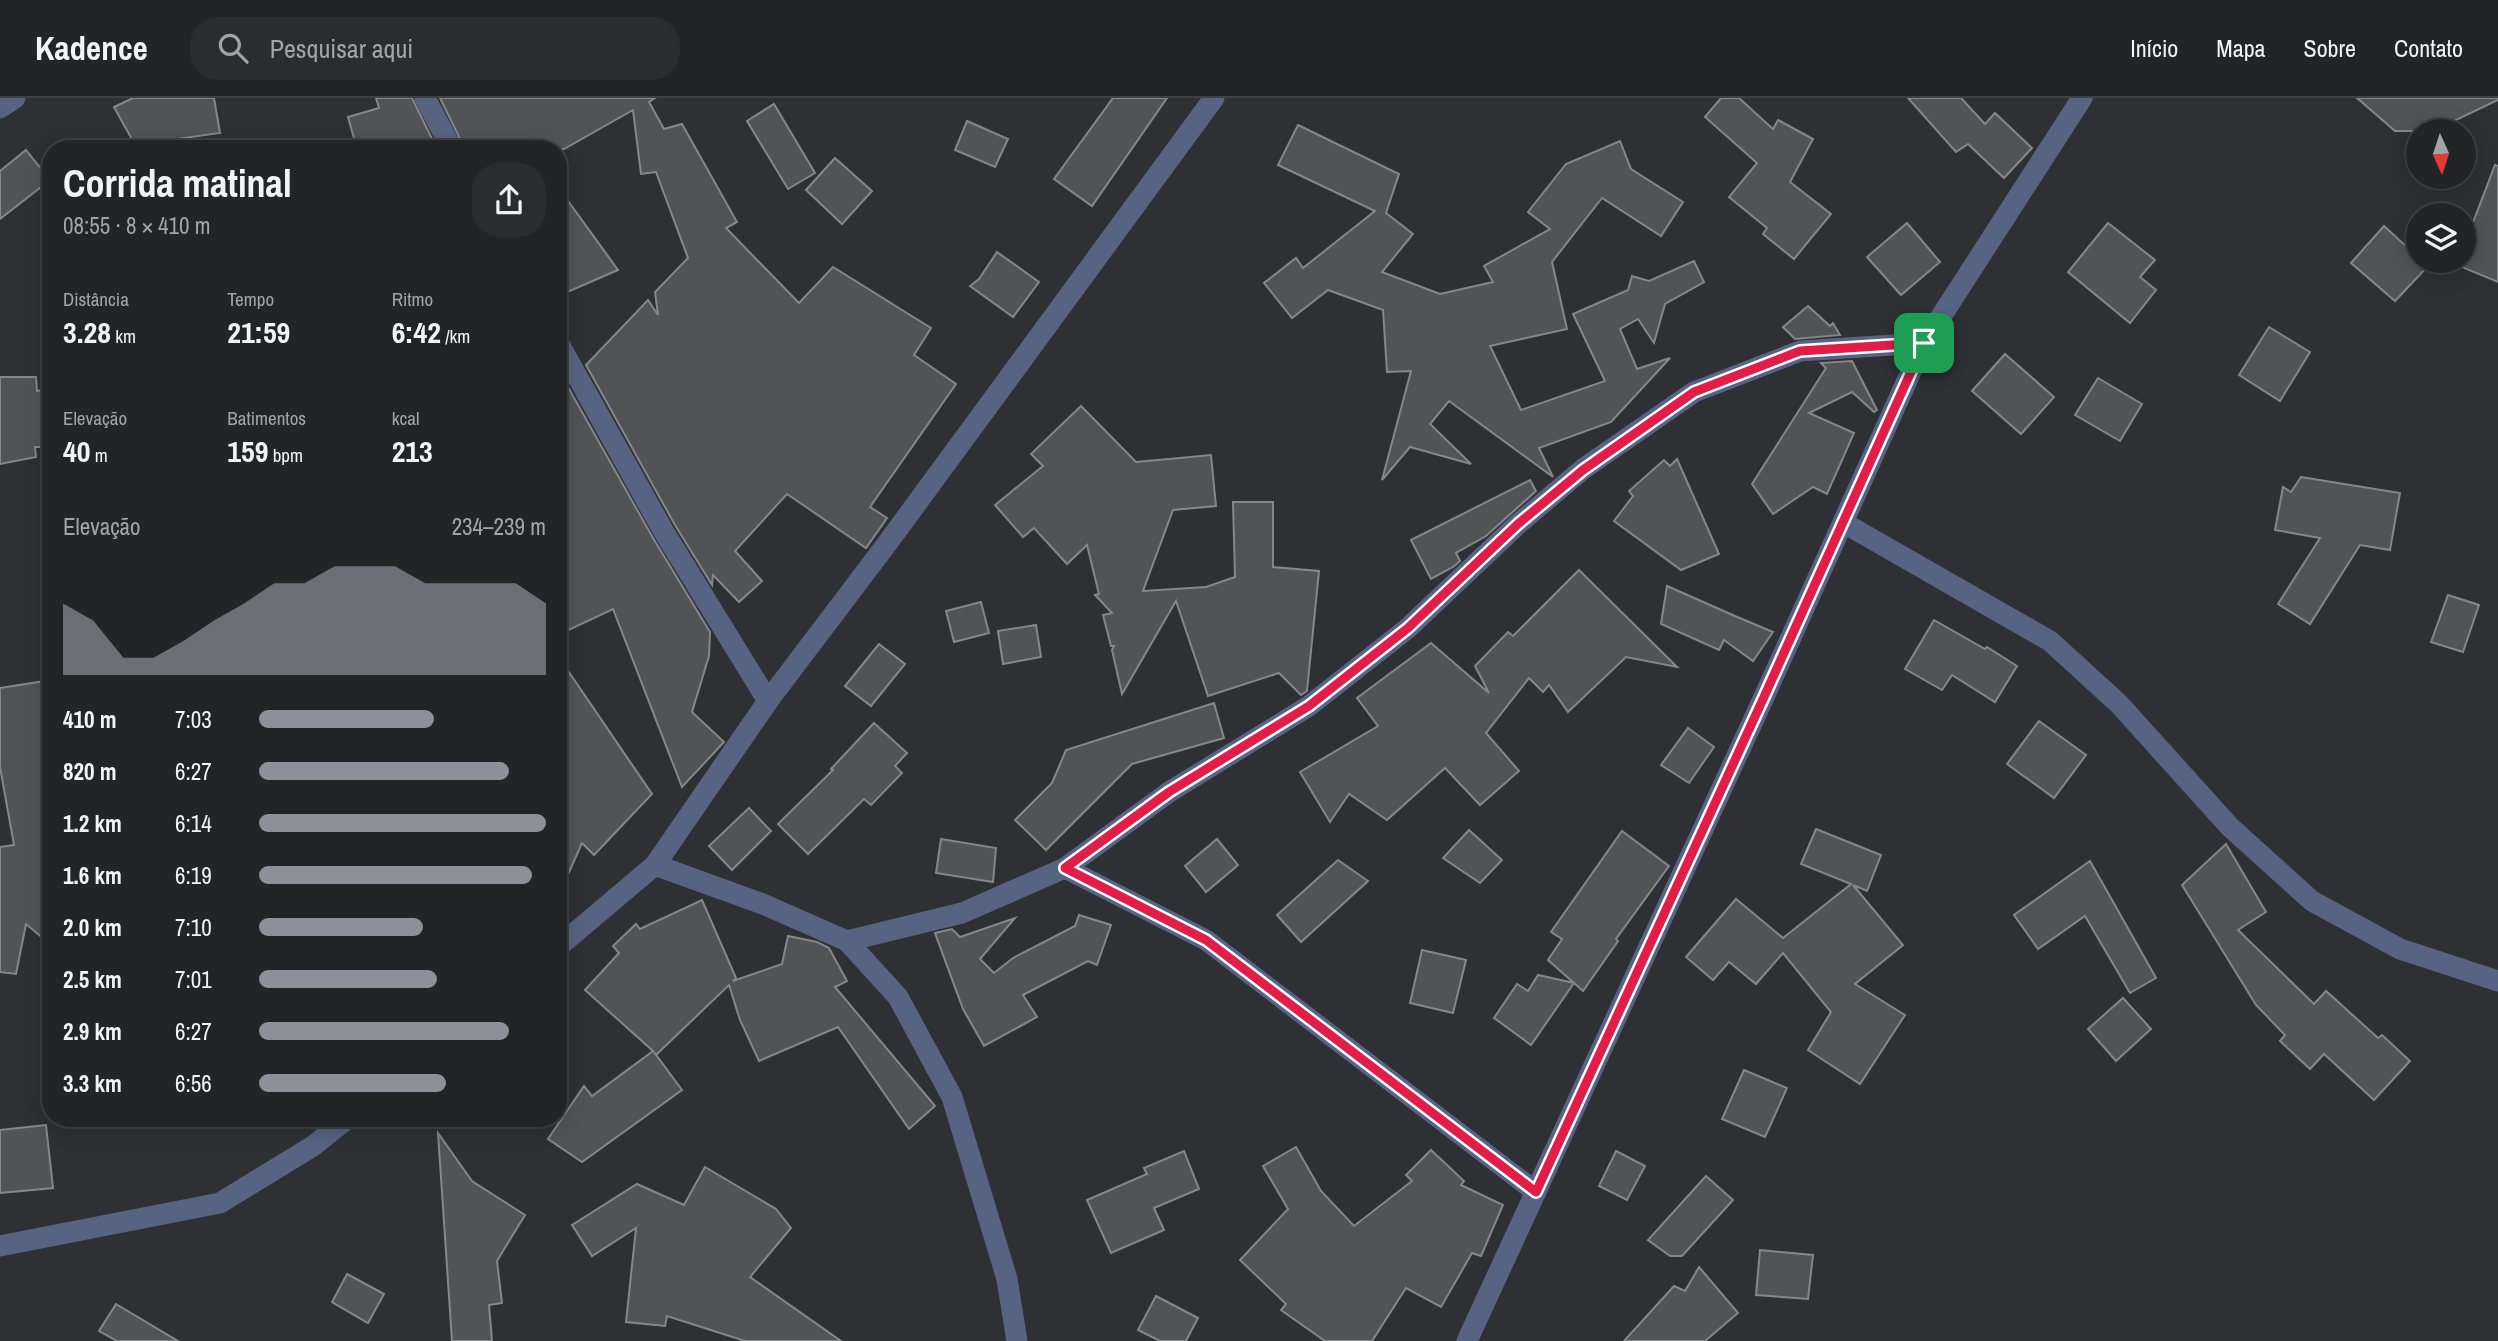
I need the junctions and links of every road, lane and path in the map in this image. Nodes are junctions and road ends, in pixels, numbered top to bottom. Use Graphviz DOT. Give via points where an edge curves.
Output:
graph roads {
  1 [pos="15,98"];
  2 [pos="425,98"];
  3 [pos="1214,98"];
  4 [pos="2082,98"];
  5 [pos="0,108"];
  6 [pos="447,140"];
  7 [pos="1924,343"];
  8 [pos="567,358"];
  9 [pos="1843,523"];
  10 [pos="768,701"];
  11 [pos="655,865"];
  12 [pos="1065,868"];
  13 [pos="567,939"];
  14 [pos="847,941"];
  15 [pos="2498,981"];
  16 [pos="337,1127"];
  17 [pos="1536,1192"];
  18 [pos="0,1247"];
  19 [pos="1017,1341"];
  20 [pos="1467,1341"];
  1 -- 5 [label="street"];
  2 -- 6 [label="street"];
  3 -- 10 [label="street"];
  4 -- 7 [label="street"];
  7 -- 9 [label="street"];
  7 -- 12 [label="street" via="1800,351 1694,392 1583,470 1408,628 1309,706 1169,792"];
  8 -- 10 [label="street" via="664,532"];
  9 -- 15 [label="street" via="2050,641 2119,704 2230,827 2312,901 2400,949"];
  9 -- 17 [label="street"];
  10 -- 11 [label="street"];
  11 -- 13 [label="street"];
  11 -- 14 [label="street"];
  12 -- 14 [label="street" via="962,913"];
  12 -- 17 [label="street" via="1206,940"];
  14 -- 19 [label="street" via="898,997 952,1097 1007,1279"];
  16 -- 18 [label="street" via="219,1203"];
  17 -- 20 [label="street"];
}
